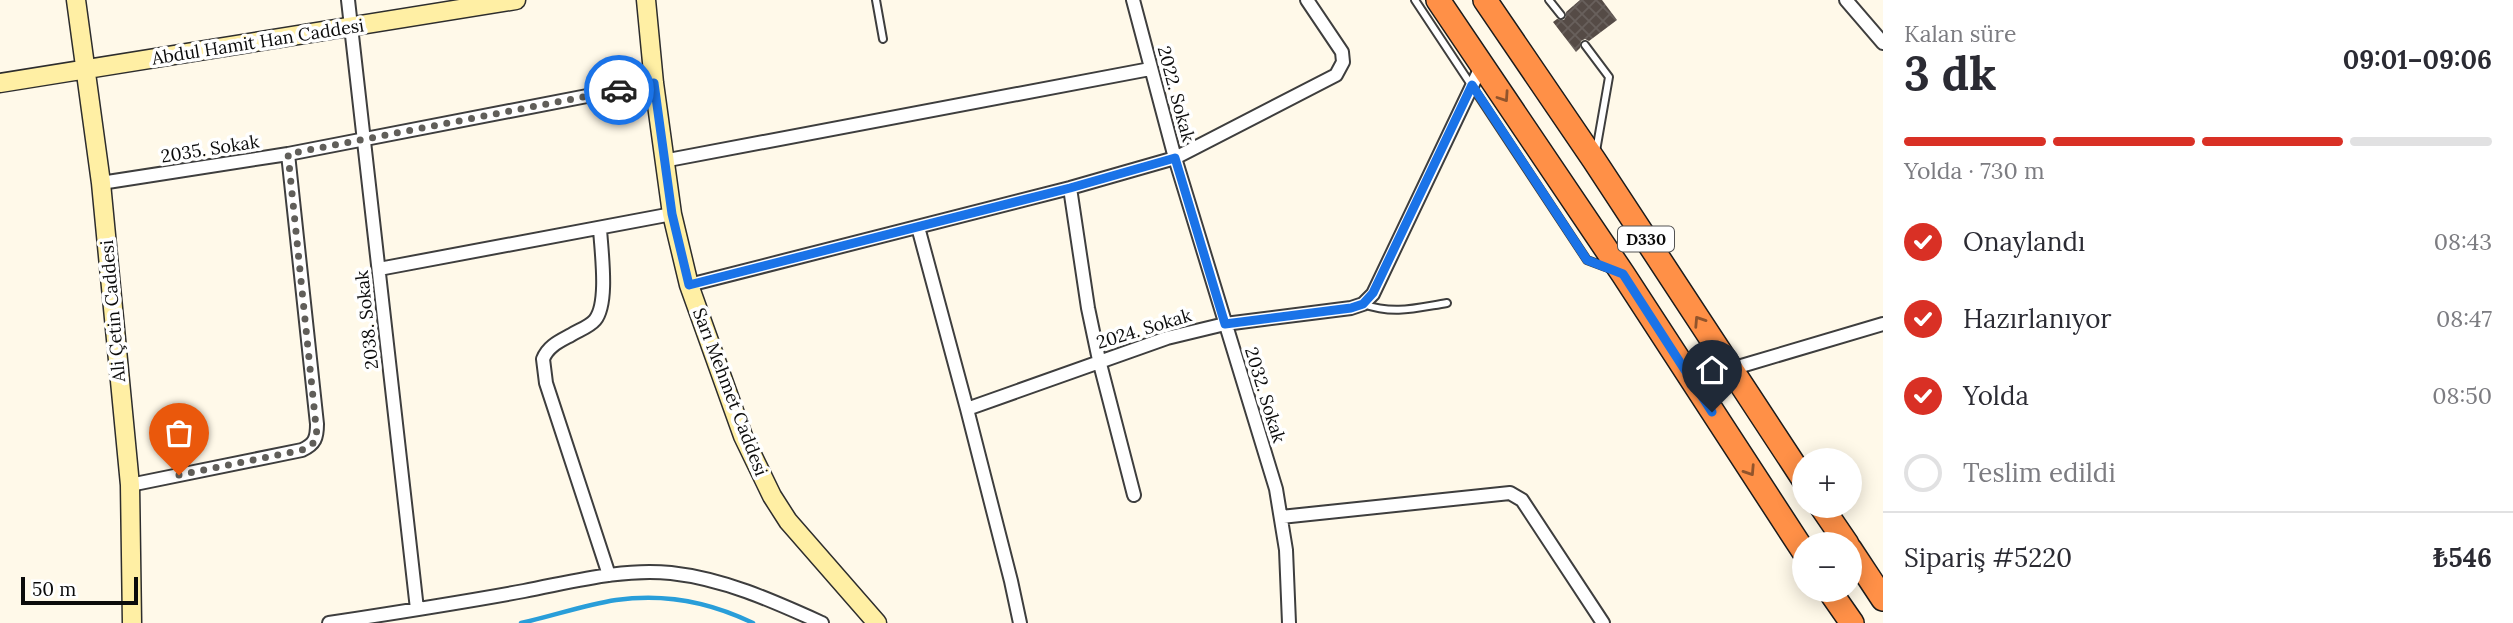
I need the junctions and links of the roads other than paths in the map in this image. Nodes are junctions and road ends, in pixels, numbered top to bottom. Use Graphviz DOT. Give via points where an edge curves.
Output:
graph roads {
  1 [pos="76,0"];
  2 [pos="348,0"];
  3 [pos="516,0"];
  4 [pos="646,0"];
  5 [pos="876,0"];
  6 [pos="1133,0"];
  7 [pos="1307,0"];
  8 [pos="1415,0"];
  9 [pos="1438,0"];
  10 [pos="1485,0"];
  11 [pos="1549,0"];
  12 [pos="1846,0"];
  13 [pos="1561,15"];
  14 [pos="350,27"];
  15 [pos="884,38"];
  16 [pos="1883,43"];
  17 [pos="1585,45"];
  18 [pos="86,69"];
  19 [pos="1150,69"];
  20 [pos="1477,75"];
  21 [pos="0,83"];
  22 [pos="654,83"];
  23 [pos="365,138"];
  24 [pos="288,154"];
  25 [pos="1175,158"];
  26 [pos="1594,160"];
  27 [pos="663,161"];
  28 [pos="101,183"];
  29 [pos="1070,188"];
  30 [pos="672,214"];
  31 [pos="918,227"];
  32 [pos="600,228"];
  33 [pos="379,269"];
  34 [pos="689,285"];
  35 [pos="1447,303"];
  36 [pos="1363,304"];
  37 [pos="1225,324"];
  38 [pos="1883,324"];
  39 [pos="1099,360"];
  40 [pos="1731,369"];
  41 [pos="967,409"];
  42 [pos="1792,462"];
  43 [pos="130,485"];
  44 [pos="1134,495"];
  45 [pos="1281,517"];
  46 [pos="1792,534"];
  47 [pos="1862,567"];
  48 [pos="609,575"];
  49 [pos="1883,599"];
  50 [pos="1837,602"];
  51 [pos="416,609"];
  52 [pos="132,623"];
  53 [pos="329,623"];
  54 [pos="822,623"];
  55 [pos="877,623"];
  56 [pos="1020,623"];
  57 [pos="1289,623"];
  58 [pos="1603,623"];
  59 [pos="1852,623"];
  1 -- 18 [label="street, Ali Çetin Caddesi"];
  2 -- 14 [label="street, 2038. Sokak"];
  3 -- 14 [label="street, Abdul Hamit Han Caddesi"];
  4 -- 22 [label="street, Sarı Mehmet Caddesi"];
  5 -- 15 [label="lane"];
  6 -- 19 [label="street, 2022. Sokak"];
  7 -- 25 [label="street" via="1342,52 1336,75"];
  8 -- 20 [label="lane"];
  9 -- 20 [label="highway, D330"];
  10 -- 26 [label="highway, D330"];
  11 -- 13 [label="lane"];
  12 -- 16 [label="street"];
  14 -- 18 [label="street, Abdul Hamit Han Caddesi"];
  14 -- 23 [label="street, 2038. Sokak"];
  17 -- 26 [label="lane" via="1609,77"];
  18 -- 21 [label="street, Abdul Hamit Han Caddesi"];
  18 -- 28 [label="street, Ali Çetin Caddesi"];
  19 -- 25 [label="street, 2022. Sokak"];
  19 -- 27 [label="street"];
  20 -- 36 [label="street" via="1373,293"];
  20 -- 46 [label="highway, D330, one-way" via="1623,274"];
  22 -- 23 [label="street, 2035. Sokak"];
  22 -- 27 [label="street, Sarı Mehmet Caddesi"];
  23 -- 24 [label="street, 2035. Sokak"];
  23 -- 33 [label="street, 2038. Sokak"];
  24 -- 28 [label="street, 2035. Sokak"];
  24 -- 43 [label="street" via="317,436 302,450"];
  25 -- 29 [label="street, 2022. Sokak"];
  25 -- 37 [label="street, 2032. Sokak"];
  40 -- 26 [label="highway, D330, one-way"];
  27 -- 30 [label="street, Sarı Mehmet Caddesi"];
  28 -- 43 [label="street, Ali Çetin Caddesi"];
  29 -- 31 [label="street, 2022. Sokak"];
  29 -- 39 [label="street"];
  30 -- 32 [label="street"];
  30 -- 34 [label="street, Sarı Mehmet Caddesi"];
  31 -- 34 [label="street, 2022. Sokak"];
  31 -- 41 [label="street"];
  32 -- 33 [label="street"];
  32 -- 48 [label="street" via="600,311 585,327 552,346 543,359"];
  33 -- 51 [label="street, 2038. Sokak"];
  34 -- 55 [label="street, Sarı Mehmet Caddesi" via="743,436 772,496 804,542"];
  35 -- 36 [label="lane" via="1397,311"];
  36 -- 37 [label="street, 2024. Sokak"];
  37 -- 39 [label="street, 2024. Sokak"];
  37 -- 45 [label="street, 2032. Sokak"];
  38 -- 40 [label="street"];
  39 -- 41 [label="street, 2024. Sokak"];
  39 -- 44 [label="street"];
  40 -- 42 [label="highway, D330"];
  41 -- 56 [label="street"];
  43 -- 52 [label="street, Ali Çetin Caddesi"];
  45 -- 57 [label="street, 2032. Sokak"];
  45 -- 58 [label="street" via="1510,493 1522,500"];
  47 -- 49 [label="highway"];
  48 -- 51 [label="street"];
  48 -- 54 [label="street" via="653,572 718,582 743,588"];
  50 -- 59 [label="highway"];
  51 -- 53 [label="street"];
}
